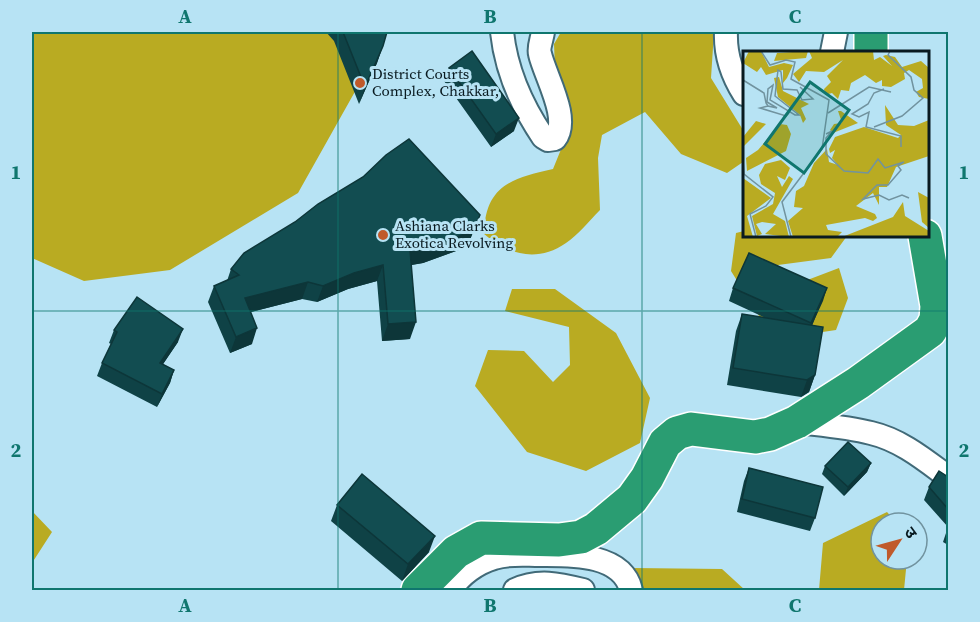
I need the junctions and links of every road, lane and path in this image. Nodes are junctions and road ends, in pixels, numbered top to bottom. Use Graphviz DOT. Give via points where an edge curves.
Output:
graph roads {
  1 [pos="502,32"];
  2 [pos="543,32"];
  3 [pos="726,32"];
  4 [pos="836,32"];
  5 [pos="871,32"];
  6 [pos="832,51"];
  7 [pos="871,51"];
  8 [pos="743,92"];
  9 [pos="925,237"];
  10 [pos="797,422"];
  11 [pos="948,477"];
  12 [pos="418,591"];
  13 [pos="451,591"];
  14 [pos="515,591"];
  15 [pos="583,591"];
  16 [pos="631,591"];
  1 -- 2 [label="street" via="503,47 523,103 548,140 558,136 560,113 539,52"];
  3 -- 8 [label="street" via="728,60"];
  4 -- 6 [label="street"];
  5 -- 7 [label="highway"];
  9 -- 10 [label="highway" via="937,306 930,332"];
  10 -- 11 [label="street" via="872,433 916,454"];
  10 -- 12 [label="highway" via="755,437 691,429 677,433 665,443 632,499 596,529 580,537 559,540 481,538 456,552"];
  13 -- 16 [label="street" via="471,569 492,558 509,555 584,556 610,565 628,582"];
  14 -- 15 [label="street" via="540,582"];
}
